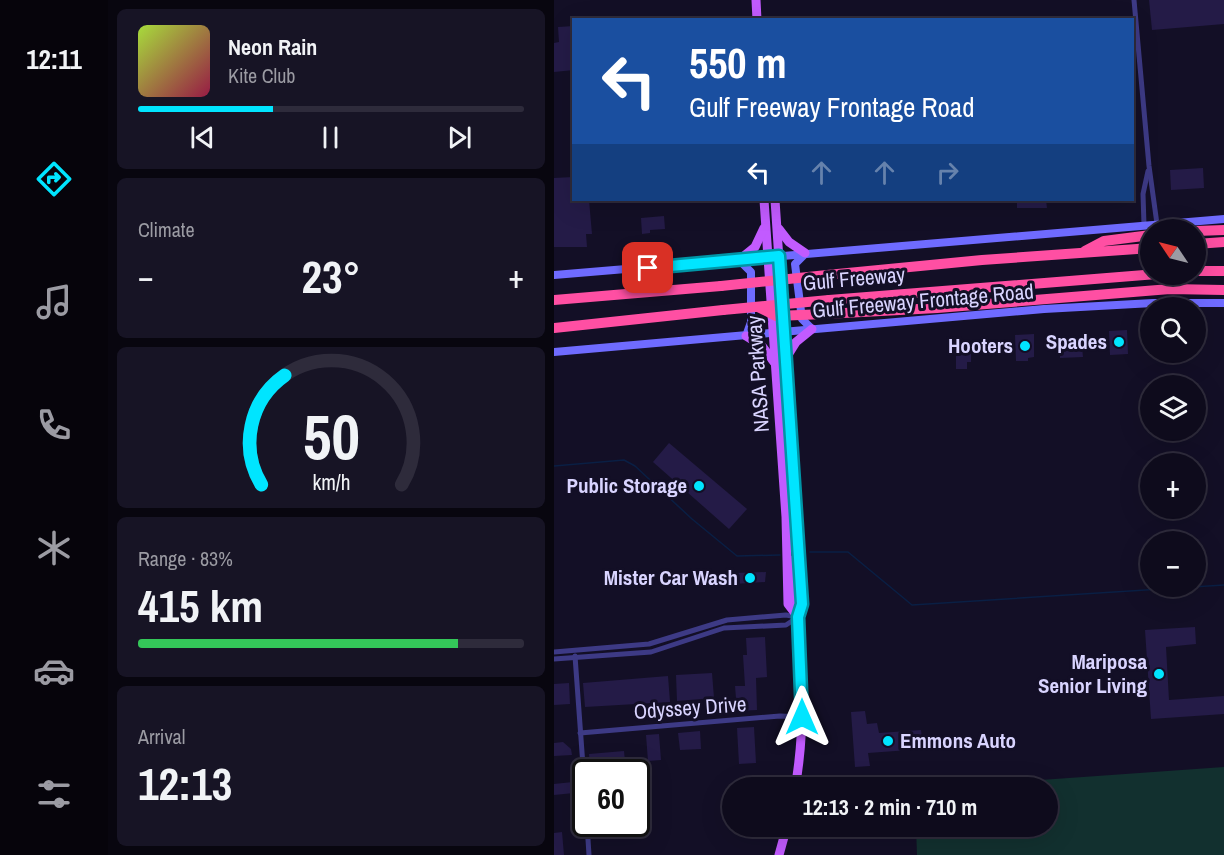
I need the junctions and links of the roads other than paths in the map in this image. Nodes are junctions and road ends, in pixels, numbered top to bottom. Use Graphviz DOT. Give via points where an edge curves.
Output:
graph roads {
  1 [pos="756,0"];
  2 [pos="1134,0"];
  3 [pos="757,18"];
  4 [pos="1149,166"];
  5 [pos="764,201"];
  6 [pos="775,201"];
  7 [pos="1144,219"];
  8 [pos="1156,219"];
  9 [pos="1224,219"];
  10 [pos="1206,220"];
  11 [pos="1140,225"];
  12 [pos="765,226"];
  13 [pos="777,227"];
  14 [pos="1224,230"];
  15 [pos="1206,231"];
  16 [pos="1140,236"];
  17 [pos="1224,242"];
  18 [pos="1206,243"];
  19 [pos="1140,249"];
  20 [pos="805,253"];
  21 [pos="1080,254"];
  22 [pos="779,256"];
  23 [pos="767,257"];
  24 [pos="739,260"];
  25 [pos="1224,271"];
  26 [pos="1206,272"];
  27 [pos="554,275"];
  28 [pos="1140,275"];
  29 [pos="1224,290"];
  30 [pos="554,300"];
  31 [pos="1224,303"];
  32 [pos="758,307"];
  33 [pos="554,328"];
  34 [pos="812,329"];
  35 [pos="785,331"];
  36 [pos="774,332"];
  37 [pos="746,336"];
  38 [pos="554,352"];
  39 [pos="786,358"];
  40 [pos="776,364"];
  41 [pos="798,516"];
  42 [pos="786,517"];
  43 [pos="798,617"];
  44 [pos="575,650"];
  45 [pos="554,651"];
  46 [pos="575,658"];
  47 [pos="554,659"];
  48 [pos="802,717"];
  49 [pos="580,733"];
  50 [pos="582,759"];
  51 [pos="796,777"];
  52 [pos="588,837"];
  53 [pos="784,837"];
  54 [pos="589,855"];
  55 [pos="779,855"];
  1 -- 3 [label="main road"];
  2 -- 4 [label="street"];
  4 -- 7 [label="street" via="1143,194"];
  4 -- 8 [label="street"];
  5 -- 12 [label="main road, NASA Parkway"];
  6 -- 13 [label="main road, NASA Parkway"];
  9 -- 10 [label="main road"];
  11 -- 20 [label="main road"];
  12 -- 23 [label="main road, NASA Parkway"];
  12 -- 24 [label="main road" via="755,247"];
  13 -- 20 [label="main road"];
  13 -- 22 [label="main road, NASA Parkway"];
  14 -- 15 [label="highway"];
  16 -- 21 [label="highway" via="1104,241"];
  17 -- 18 [label="highway"];
  19 -- 21 [label="highway, Gulf Freeway"];
  20 -- 22 [label="main road"];
  20 -- 34 [label="main road" via="795,264 802,319"];
  21 -- 30 [label="highway, Gulf Freeway, bridge"];
  22 -- 23 [label="main road"];
  22 -- 35 [label="main road, NASA Parkway"];
  23 -- 24 [label="main road"];
  23 -- 36 [label="main road, NASA Parkway"];
  24 -- 27 [label="main road"];
  24 -- 37 [label="main road" via="751,272 752,322"];
  25 -- 26 [label="highway"];
  28 -- 32 [label="highway, Gulf Freeway, bridge"];
  29 -- 32 [label="highway, bridge" via="1170,290 776,316"];
  31 -- 34 [label="main road, Gulf Freeway Frontage Road" via="1044,309"];
  32 -- 33 [label="highway, Gulf Freeway, bridge"];
  34 -- 35 [label="main road, Gulf Freeway Frontage Road"];
  34 -- 39 [label="main road" via="796,342"];
  35 -- 36 [label="main road, Gulf Freeway Frontage Road"];
  35 -- 39 [label="main road, NASA Parkway"];
  36 -- 37 [label="main road, Gulf Freeway Frontage Road"];
  36 -- 40 [label="main road, NASA Parkway"];
  37 -- 38 [label="main road, Gulf Freeway Frontage Road"];
  37 -- 40 [label="main road" via="762,346"];
  39 -- 41 [label="main road, NASA Parkway"];
  40 -- 42 [label="main road, NASA Parkway"];
  41 -- 42 [label="main road"];
  41 -- 43 [label="main road, NASA Parkway" via="802,604"];
  42 -- 43 [label="main road, NASA Parkway" via="788,603"];
  43 -- 44 [label="street" via="727,620 649,644"];
  43 -- 46 [label="street" via="786,624 721,629 651,652"];
  43 -- 48 [label="main road, NASA Parkway"];
  44 -- 45 [label="street"];
  44 -- 46 [label="street"];
  46 -- 47 [label="street"];
  46 -- 49 [label="street"];
  48 -- 49 [label="street, Odyssey Drive"];
  48 -- 51 [label="main road, NASA Parkway"];
  49 -- 50 [label="street"];
  52 -- 54 [label="street"];
  53 -- 55 [label="main road"];
}
